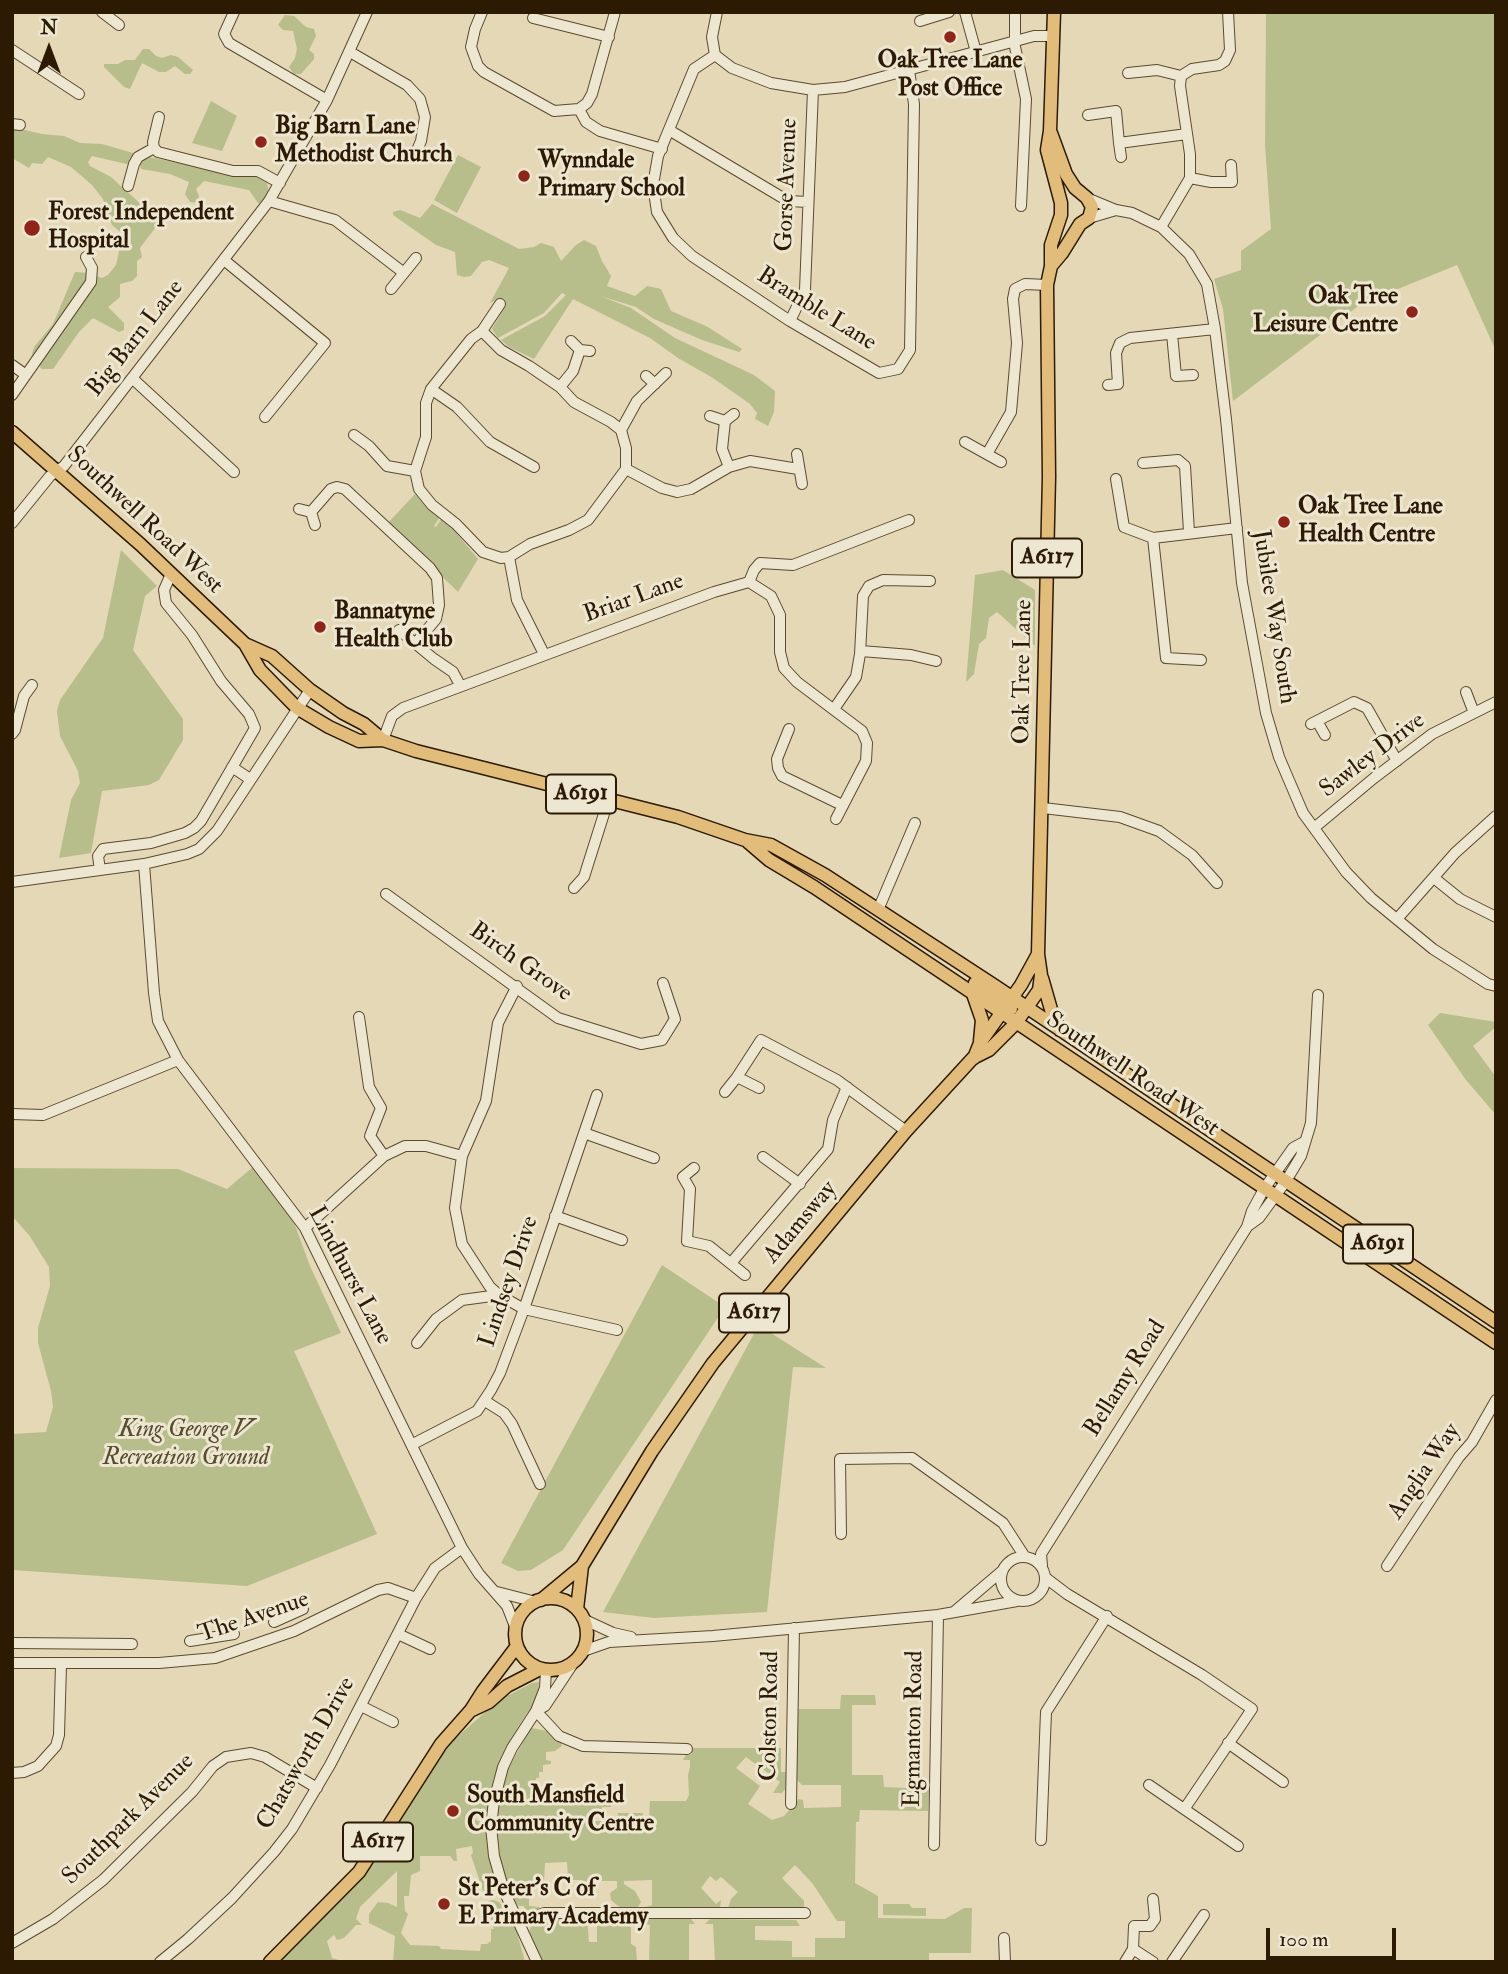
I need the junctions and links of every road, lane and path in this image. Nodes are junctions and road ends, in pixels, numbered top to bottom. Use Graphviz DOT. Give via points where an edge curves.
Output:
graph roads {
  1 [pos="102,12"];
  2 [pos="234,12"];
  3 [pos="367,12"];
  4 [pos="482,12"];
  5 [pos="615,12"];
  6 [pos="717,12"];
  7 [pos="949,12"];
  8 [pos="965,12"];
  9 [pos="1015,12"];
  10 [pos="1054,12"];
  11 [pos="1228,12"];
  12 [pos="533,18"];
  13 [pos="920,21"];
  14 [pos="119,25"];
  15 [pos="1053,36"];
  16 [pos="609,37"];
  17 [pos="1014,42"];
  18 [pos="12,50"];
  19 [pos="350,52"];
  20 [pos="976,52"];
  21 [pos="715,55"];
  22 [pos="909,70"];
  23 [pos="1128,74"];
  24 [pos="1181,76"];
  25 [pos="813,90"];
  26 [pos="79,94"];
  27 [pos="327,100"];
  28 [pos="579,109"];
  29 [pos="1088,115"];
  30 [pos="159,117"];
  31 [pos="669,130"];
  32 [pos="1050,131"];
  33 [pos="1187,134"];
  34 [pos="1119,142"];
  35 [pos="154,148"];
  36 [pos="662,149"];
  37 [pos="415,155"];
  38 [pos="1121,157"];
  39 [pos="1231,165"];
  40 [pos="1190,177"];
  41 [pos="280,183"];
  42 [pos="128,186"];
  43 [pos="1085,196"];
  44 [pos="268,201"];
  45 [pos="808,202"];
  46 [pos="1021,206"];
  47 [pos="1061,209"];
  48 [pos="1116,210"];
  49 [pos="1085,221"];
  50 [pos="1161,227"];
  51 [pos="86,257"];
  52 [pos="416,258"];
  53 [pos="224,260"];
  54 [pos="1051,266"];
  55 [pos="404,273"];
  56 [pos="1047,285"];
  57 [pos="391,289"];
  58 [pos="500,304"];
  59 [pos="790,321"];
  60 [pos="1215,330"];
  61 [pos="482,331"];
  62 [pos="1172,334"];
  63 [pos="571,341"];
  64 [pos="12,365"];
  65 [pos="666,373"];
  66 [pos="26,375"];
  67 [pos="1193,375"];
  68 [pos="646,376"];
  69 [pos="132,378"];
  70 [pos="654,384"];
  71 [pos="1108,385"];
  72 [pos="560,387"];
  73 [pos="431,389"];
  74 [pos="12,395"];
  75 [pos="734,414"];
  76 [pos="710,416"];
  77 [pos="265,417"];
  78 [pos="725,421"];
  79 [pos="621,430"];
  80 [pos="12,432"];
  81 [pos="354,435"];
  82 [pos="965,442"];
  83 [pos="797,454"];
  84 [pos="987,454"];
  85 [pos="1001,462"];
  86 [pos="1143,463"];
  87 [pos="534,467"];
  88 [pos="729,467"];
  89 [pos="626,469"];
  90 [pos="798,469"];
  91 [pos="58,470"];
  92 [pos="415,471"];
  93 [pos="234,472"];
  94 [pos="1116,479"];
  95 [pos="802,484"];
  96 [pos="299,509"];
  97 [pos="311,512"];
  98 [pos="909,520"];
  99 [pos="12,523"];
  100 [pos="315,525"];
  101 [pos="1237,528"];
  102 [pos="1189,533"];
  103 [pos="1153,538"];
  104 [pos="509,557"];
  105 [pos="171,574"];
  106 [pos="924,578"];
  107 [pos="749,582"];
  108 [pos="399,630"];
  109 [pos="416,643"];
  110 [pos="245,644"];
  111 [pos="860,651"];
  112 [pos="544,654"];
  113 [pos="1201,660"];
  114 [pos="936,661"];
  115 [pos="32,685"];
  116 [pos="460,685"];
  117 [pos="310,690"];
  118 [pos="1466,692"];
  119 [pos="1496,702"];
  120 [pos="297,708"];
  121 [pos="834,709"];
  122 [pos="1474,713"];
  123 [pos="12,734"];
  124 [pos="783,734"];
  125 [pos="1325,735"];
  126 [pos="383,740"];
  127 [pos="1397,761"];
  128 [pos="232,767"];
  129 [pos="250,779"];
  130 [pos="608,800"];
  131 [pos="842,805"];
  132 [pos="1043,808"];
  133 [pos="1496,816"];
  134 [pos="835,819"];
  135 [pos="915,824"];
  136 [pos="1314,828"];
  137 [pos="745,840"];
  138 [pos="144,864"];
  139 [pos="100,870"];
  140 [pos="1434,878"];
  141 [pos="12,882"];
  142 [pos="1217,883"];
  143 [pos="574,888"];
  144 [pos="386,894"];
  145 [pos="878,909"];
  146 [pos="1496,918"];
  147 [pos="1397,919"];
  148 [pos="1038,954"];
  149 [pos="1041,975"];
  150 [pos="663,983"];
  151 [pos="517,986"];
  152 [pos="1496,986"];
  153 [pos="973,994"];
  154 [pos="1318,995"];
  155 [pos="1007,1006"];
  156 [pos="1022,1016"];
  157 [pos="359,1017"];
  158 [pos="1060,1031"];
  159 [pos="980,1043"];
  160 [pos="974,1058"];
  161 [pos="178,1060"];
  162 [pos="737,1077"];
  163 [pos="847,1087"];
  164 [pos="759,1088"];
  165 [pos="726,1092"];
  166 [pos="597,1095"];
  167 [pos="12,1114"];
  168 [pos="906,1131"];
  169 [pos="584,1133"];
  170 [pos="384,1156"];
  171 [pos="462,1156"];
  172 [pos="763,1157"];
  173 [pos="654,1158"];
  174 [pos="694,1168"];
  175 [pos="1280,1177"];
  176 [pos="800,1184"];
  177 [pos="1264,1189"];
  178 [pos="1276,1196"];
  179 [pos="555,1216"];
  180 [pos="1247,1227"];
  181 [pos="305,1228"];
  182 [pos="622,1240"];
  183 [pos="731,1263"];
  184 [pos="745,1275"];
  185 [pos="499,1295"];
  186 [pos="524,1309"];
  187 [pos="1496,1322"];
  188 [pos="617,1330"];
  189 [pos="417,1343"];
  190 [pos="1496,1343"];
  191 [pos="1496,1400"];
  192 [pos="485,1401"];
  193 [pos="413,1444"];
  194 [pos="540,1484"];
  195 [pos="841,1534"];
  196 [pos="1014,1543"];
  197 [pos="462,1548"];
  198 [pos="1041,1554"];
  199 [pos="1027,1557"];
  200 [pos="582,1566"];
  201 [pos="1042,1566"];
  202 [pos="1387,1566"];
  203 [pos="1005,1567"];
  204 [pos="1046,1578"];
  205 [pos="497,1591"];
  206 [pos="1041,1594"];
  207 [pos="1067,1594"];
  208 [pos="416,1598"];
  209 [pos="538,1601"];
  210 [pos="1017,1601"];
  211 [pos="303,1609"];
  212 [pos="577,1609"];
  213 [pos="955,1612"];
  214 [pos="938,1615"];
  215 [pos="288,1616"];
  216 [pos="1107,1616"];
  217 [pos="585,1620"];
  218 [pos="274,1622"];
  219 [pos="794,1628"];
  220 [pos="516,1629"];
  221 [pos="294,1631"];
  222 [pos="234,1634"];
  223 [pos="398,1634"];
  224 [pos="212,1639"];
  225 [pos="645,1640"];
  226 [pos="190,1641"];
  227 [pos="12,1643"];
  228 [pos="113,1644"];
  229 [pos="132,1644"];
  230 [pos="517,1646"];
  231 [pos="430,1649"];
  232 [pos="583,1651"];
  233 [pos="215,1658"];
  234 [pos="12,1663"];
  235 [pos="113,1664"];
  236 [pos="61,1665"];
  237 [pos="572,1665"];
  238 [pos="543,1669"];
  239 [pos="361,1706"];
  240 [pos="471,1710"];
  241 [pos="536,1712"];
  242 [pos="393,1721"];
  243 [pos="1228,1744"];
  244 [pos="687,1749"];
  245 [pos="12,1773"];
  246 [pos="1283,1782"];
  247 [pos="1149,1784"];
  248 [pos="317,1788"];
  249 [pos="791,1804"];
  250 [pos="1185,1808"];
  251 [pos="1041,1840"];
  252 [pos="933,1845"];
  253 [pos="1238,1846"];
  254 [pos="1153,1899"];
  255 [pos="805,1913"];
  256 [pos="1204,1915"];
  257 [pos="519,1923"];
  258 [pos="1004,1938"];
  259 [pos="12,1943"];
  260 [pos="1133,1949"];
  261 [pos="160,1962"];
  262 [pos="270,1962"];
  263 [pos="537,1962"];
  264 [pos="1005,1962"];
  265 [pos="1125,1962"];
  266 [pos="1153,1962"];
  267 [pos="1172,1962"];
  1 -- 14 [label="street"];
  2 -- 27 [label="street" via="224,34 229,43"];
  3 -- 19 [label="street, Big Barn Lane"];
  4 -- 28 [label="street" via="471,47 478,66 554,111"];
  5 -- 16 [label="street"];
  6 -- 21 [label="street" via="712,37"];
  7 -- 13 [label="street"];
  8 -- 20 [label="street"];
  9 -- 17 [label="street"];
  10 -- 15 [label="main road"];
  11 -- 24 [label="street" via="1230,50 1225,61"];
  12 -- 16 [label="street"];
  15 -- 17 [label="street"];
  15 -- 32 [label="main road"];
  16 -- 28 [label="street" via="592,94"];
  17 -- 20 [label="street"];
  17 -- 46 [label="street" via="1026,99"];
  18 -- 26 [label="street" via="66,91"];
  19 -- 27 [label="street, Big Barn Lane"];
  19 -- 37 [label="street" via="407,85 420,99 425,117"];
  20 -- 22 [label="street"];
  21 -- 25 [label="street" via="732,68 771,83"];
  21 -- 31 [label="street, Bramble Lane" via="694,69"];
  22 -- 25 [label="street" via="845,87"];
  22 -- 59 [label="street, Bramble Lane" via="914,104 910,350 898,369 879,373"];
  23 -- 24 [label="street" via="1157,70"];
  24 -- 33 [label="street"];
  25 -- 45 [label="street, Gorse Avenue"];
  27 -- 41 [label="street, Big Barn Lane"];
  28 -- 36 [label="street" via="595,129"];
  29 -- 34 [label="street" via="1116,111"];
  30 -- 35 [label="street"];
  31 -- 36 [label="street, Bramble Lane"];
  31 -- 45 [label="street" via="788,201"];
  32 -- 43 [label="main road" via="1066,174"];
  32 -- 47 [label="main road" via="1047,149"];
  33 -- 34 [label="street"];
  33 -- 40 [label="street"];
  34 -- 38 [label="street"];
  35 -- 41 [label="street" via="233,171 258,171"];
  35 -- 42 [label="street" via="138,157"];
  36 -- 59 [label="street, Bramble Lane" via="653,185 657,212 673,238 692,256"];
  39 -- 40 [label="street" via="1232,182"];
  40 -- 50 [label="street"];
  41 -- 44 [label="street, Big Barn Lane"];
  43 -- 47 [label="main road" via="1072,194"];
  43 -- 48 [label="street, Jubilee Way South"];
  43 -- 49 [label="main road" via="1092,208"];
  44 -- 53 [label="street, Big Barn Lane"];
  44 -- 55 [label="street" via="335,220"];
  45 -- 59 [label="street, Gorse Avenue" via="805,290"];
  47 -- 49 [label="main road" via="1067,222"];
  47 -- 54 [label="main road, Oak Tree Lane / A6117" via="1051,245"];
  48 -- 49 [label="street"];
  48 -- 50 [label="street, Jubilee Way South"];
  49 -- 54 [label="main road, Oak Tree Lane / A6117"];
  50 -- 60 [label="street, Jubilee Way South" via="1199,268 1207,284"];
  51 -- 66 [label="street" via="92,268 91,282"];
  52 -- 55 [label="street"];
  53 -- 69 [label="street, Big Barn Lane"];
  53 -- 77 [label="street" via="326,343"];
  54 -- 56 [label="main road, Oak Tree Lane / A6117"];
  55 -- 57 [label="street"];
  56 -- 84 [label="street" via="1025,284 1015,289 1017,343 1011,412"];
  56 -- 132 [label="main road, Oak Tree Lane / A6117"];
  58 -- 61 [label="street"];
  60 -- 62 [label="street"];
  60 -- 101 [label="street, Jubilee Way South"];
  61 -- 72 [label="street" via="501,350"];
  61 -- 73 [label="street"];
  62 -- 67 [label="street" via="1176,376"];
  62 -- 71 [label="street" via="1120,343 1116,353 1118,384"];
  63 -- 72 [label="street" via="585,351"];
  64 -- 66 [label="street"];
  65 -- 70 [label="street"];
  66 -- 74 [label="street"];
  68 -- 70 [label="street"];
  69 -- 91 [label="street, Big Barn Lane"];
  69 -- 93 [label="street"];
  70 -- 79 [label="street" via="637,401"];
  72 -- 79 [label="street" via="574,402"];
  73 -- 87 [label="street" via="457,407 490,442"];
  73 -- 92 [label="street" via="426,438"];
  75 -- 78 [label="street"];
  76 -- 78 [label="street"];
  78 -- 88 [label="street" via="722,449"];
  79 -- 89 [label="street"];
  80 -- 91 [label="main road, Southwell Road West / A6191"];
  81 -- 92 [label="street" via="387,466"];
  82 -- 84 [label="street"];
  83 -- 90 [label="street"];
  84 -- 85 [label="street"];
  86 -- 102 [label="street" via="1178,460 1185,466"];
  88 -- 89 [label="street" via="677,492"];
  88 -- 90 [label="street" via="750,461"];
  89 -- 104 [label="street" via="588,520"];
  90 -- 95 [label="street"];
  91 -- 99 [label="street, Big Barn Lane"];
  91 -- 105 [label="main road, Southwell Road West / A6191"];
  92 -- 104 [label="street" via="424,496 477,547 492,556"];
  94 -- 103 [label="street" via="1124,527"];
  96 -- 97 [label="street"];
  97 -- 100 [label="street"];
  97 -- 109 [label="street" via="331,489 345,489 430,568 437,578 439,605 436,619"];
  98 -- 107 [label="street, Briar Lane" via="793,565 760,564"];
  101 -- 102 [label="street"];
  101 -- 136 [label="street, Jubilee Way South" via="1242,583 1266,713 1279,757"];
  102 -- 103 [label="street"];
  103 -- 113 [label="street" via="1166,658"];
  104 -- 112 [label="street" via="517,600"];
  105 -- 110 [label="main road, Southwell Road West / A6191"];
  105 -- 128 [label="street" via="164,590 166,603 253,720 255,729"];
  106 -- 111 [label="street" via="883,580 869,586 863,596"];
  107 -- 112 [label="street, Briar Lane"];
  107 -- 121 [label="street" via="771,596 780,615 784,668"];
  108 -- 109 [label="street"];
  109 -- 116 [label="street" via="453,672"];
  110 -- 117 [label="main road, Southwell Road West / A6191" via="272,656"];
  110 -- 120 [label="main road, Southwell Road West / A6191" via="260,670"];
  111 -- 114 [label="street" via="911,654"];
  111 -- 121 [label="street" via="856,677"];
  112 -- 116 [label="street, Briar Lane"];
  115 -- 123 [label="street"];
  116 -- 126 [label="street, Briar Lane" via="398,711 388,722"];
  117 -- 120 [label="street"];
  117 -- 126 [label="main road, Southwell Road West / A6191"];
  118 -- 122 [label="street"];
  119 -- 122 [label="street, Sawley Drive"];
  120 -- 126 [label="main road, Southwell Road West / A6191" via="359,741"];
  120 -- 129 [label="street"];
  121 -- 131 [label="street" via="862,731 867,743 866,761"];
  122 -- 127 [label="street, Sawley Drive" via="1432,734"];
  124 -- 131 [label="street" via="777,759 782,776"];
  125 -- 127 [label="street" via="1314,722 1354,702 1367,708"];
  126 -- 130 [label="main road, Southwell Road West / A6191"];
  127 -- 136 [label="street, Sawley Drive"];
  128 -- 129 [label="street"];
  128 -- 139 [label="street" via="194,828 151,843 103,849"];
  129 -- 138 [label="street" via="199,849"];
  130 -- 137 [label="main road, Southwell Road West / A6191"];
  130 -- 143 [label="street" via="584,877"];
  131 -- 134 [label="street"];
  132 -- 142 [label="street" via="1138,822 1168,836"];
  132 -- 148 [label="main road, Oak Tree Lane / A6117"];
  133 -- 140 [label="street"];
  135 -- 145 [label="street"];
  136 -- 147 [label="street, Jubilee Way South" via="1353,880"];
  137 -- 145 [label="main road, Southwell Road West / A6191" via="771,845"];
  137 -- 153 [label="main road, Southwell Road West / A6191"];
  138 -- 139 [label="street"];
  138 -- 161 [label="street, Lindhurst Lane" via="153,993 158,1021"];
  139 -- 141 [label="street"];
  140 -- 146 [label="street" via="1460,899"];
  140 -- 147 [label="street"];
  144 -- 151 [label="street, Birch Grove"];
  145 -- 155 [label="main road, Southwell Road West / A6191" via="942,952"];
  147 -- 152 [label="street, Jubilee Way South" via="1433,949"];
  148 -- 149 [label="main road, Oak Tree Lane / A6117"];
  148 -- 155 [label="main road, Oak Tree Lane / A6117"];
  149 -- 156 [label="main road, Oak Tree Lane / A6117" via="1039,990"];
  149 -- 158 [label="main road"];
  150 -- 151 [label="street, Birch Grove" via="675,1019 662,1040 641,1044 558,1018"];
  151 -- 171 [label="street" via="498,1023 486,1101"];
  153 -- 155 [label="main road, Southwell Road West / A6191"];
  153 -- 159 [label="main road" via="982,1020"];
  154 -- 175 [label="street" via="1311,1123 1301,1156"];
  155 -- 156 [label="main road" via="1015,1016"];
  155 -- 159 [label="main road, Adamsway / A6117"];
  156 -- 158 [label="main road, Southwell Road West / A6191"];
  156 -- 160 [label="main road, Adamsway / A6117" via="989,1050"];
  156 -- 177 [label="main road, Southwell Road West / A6191" via="1098,1077"];
  157 -- 170 [label="street" via="369,1087 381,1108 370,1136"];
  158 -- 175 [label="main road, Southwell Road West / A6191"];
  159 -- 160 [label="main road, Adamsway / A6117"];
  160 -- 168 [label="main road, Adamsway / A6117"];
  161 -- 167 [label="street" via="43,1115"];
  161 -- 181 [label="street, Lindhurst Lane"];
  162 -- 163 [label="street" via="761,1040"];
  162 -- 164 [label="street"];
  162 -- 165 [label="street"];
  163 -- 168 [label="street"];
  163 -- 176 [label="street" via="833,1120 828,1149"];
  166 -- 169 [label="street, Lindsey Drive"];
  168 -- 200 [label="main road, Adamsway / A6117" via="713,1363 652,1451"];
  169 -- 173 [label="street"];
  169 -- 179 [label="street, Lindsey Drive"];
  170 -- 171 [label="street" via="405,1146 426,1146"];
  170 -- 181 [label="street"];
  171 -- 185 [label="street" via="455,1208 458,1229 462,1244"];
  172 -- 176 [label="street"];
  174 -- 183 [label="street" via="683,1177 690,1189 687,1241 709,1246"];
  175 -- 177 [label="street, Bellamy Road"];
  175 -- 178 [label="street, Bellamy Road"];
  175 -- 187 [label="main road, Southwell Road West / A6191"];
  176 -- 183 [label="street"];
  177 -- 178 [label="main road, Southwell Road West / A6191"];
  177 -- 180 [label="street, Bellamy Road"];
  178 -- 180 [label="street, Bellamy Road"];
  178 -- 190 [label="main road, Southwell Road West / A6191"];
  179 -- 182 [label="street"];
  179 -- 186 [label="street, Lindsey Drive"];
  180 -- 198 [label="street, Bellamy Road"];
  181 -- 193 [label="street, Lindhurst Lane"];
  183 -- 184 [label="street"];
  185 -- 186 [label="street"];
  185 -- 189 [label="street" via="462,1300 436,1319"];
  186 -- 188 [label="street"];
  186 -- 192 [label="street, Lindsey Drive"];
  191 -- 202 [label="street, Anglia Way"];
  192 -- 193 [label="street, Lindsey Drive" via="477,1411"];
  192 -- 194 [label="street" via="512,1424"];
  193 -- 197 [label="street, Lindhurst Lane"];
  195 -- 196 [label="street" via="840,1459 912,1458 1003,1523"];
  196 -- 199 [label="street"];
  196 -- 203 [label="street"];
  197 -- 205 [label="street, Lindhurst Lane"];
  197 -- 208 [label="street, Chatsworth Drive" via="435,1568"];
  198 -- 199 [label="street"];
  198 -- 201 [label="street"];
  199 -- 201 [label="street"];
  199 -- 203 [label="street"];
  200 -- 209 [label="main road, Adamsway / A6117"];
  200 -- 212 [label="main road, Adamsway / A6117"];
  201 -- 204 [label="street"];
  203 -- 210 [label="street" via="1003,1589"];
  203 -- 213 [label="street"];
  204 -- 206 [label="street"];
  204 -- 207 [label="street"];
  205 -- 209 [label="street"];
  205 -- 220 [label="street, Lindhurst Lane"];
  206 -- 207 [label="street"];
  206 -- 210 [label="street"];
  207 -- 216 [label="street"];
  208 -- 221 [label="street, The Avenue" via="388,1588 378,1590"];
  208 -- 223 [label="street, Chatsworth Drive"];
  209 -- 212 [label="main road" via="560,1599"];
  209 -- 220 [label="main road, A6117" via="520,1616"];
  210 -- 213 [label="street"];
  211 -- 215 [label="street"];
  212 -- 217 [label="main road"];
  213 -- 214 [label="street"];
  214 -- 219 [label="street"];
  214 -- 252 [label="street, Egmanton Road"];
  215 -- 218 [label="street"];
  215 -- 221 [label="street"];
  216 -- 243 [label="street" via="1252,1709"];
  216 -- 251 [label="street" via="1046,1713"];
  217 -- 225 [label="street"];
  217 -- 232 [label="main road"];
  219 -- 225 [label="street"];
  219 -- 249 [label="street, Colston Road"];
  220 -- 230 [label="main road"];
  221 -- 233 [label="street, The Avenue"];
  222 -- 224 [label="street"];
  223 -- 231 [label="street"];
  223 -- 239 [label="street, Chatsworth Drive"];
  224 -- 226 [label="street"];
  224 -- 233 [label="street"];
  225 -- 232 [label="street" via="609,1642"];
  227 -- 228 [label="street"];
  228 -- 229 [label="street"];
  228 -- 235 [label="street"];
  230 -- 238 [label="main road" via="522,1656"];
  230 -- 240 [label="main road, A6117"];
  232 -- 237 [label="main road"];
  233 -- 235 [label="street, The Avenue"];
  234 -- 236 [label="street, The Avenue"];
  235 -- 236 [label="street, The Avenue"];
  236 -- 245 [label="street" via="56,1746 38,1766"];
  237 -- 238 [label="main road, A6117"];
  237 -- 241 [label="street"];
  238 -- 240 [label="main road, A6117"];
  238 -- 241 [label="street" via="545,1688"];
  239 -- 242 [label="street"];
  239 -- 248 [label="street, Chatsworth Drive"];
  240 -- 262 [label="main road, A6117" via="441,1744 359,1872"];
  241 -- 244 [label="street" via="559,1736 583,1746"];
  241 -- 257 [label="street" via="503,1767 492,1818 494,1856"];
  243 -- 246 [label="street"];
  243 -- 250 [label="street"];
  247 -- 250 [label="street"];
  248 -- 259 [label="street, Southpark Avenue" via="265,1757 251,1753 226,1757 103,1880 53,1919"];
  248 -- 261 [label="street, Chatsworth Drive" via="274,1852 232,1898"];
  250 -- 253 [label="street"];
  254 -- 260 [label="street" via="1155,1919 1150,1926 1134,1926"];
  255 -- 257 [label="street" via="544,1913"];
  256 -- 267 [label="street"];
  257 -- 263 [label="street"];
  258 -- 264 [label="street"];
  260 -- 265 [label="street"];
  260 -- 266 [label="street"];
}
